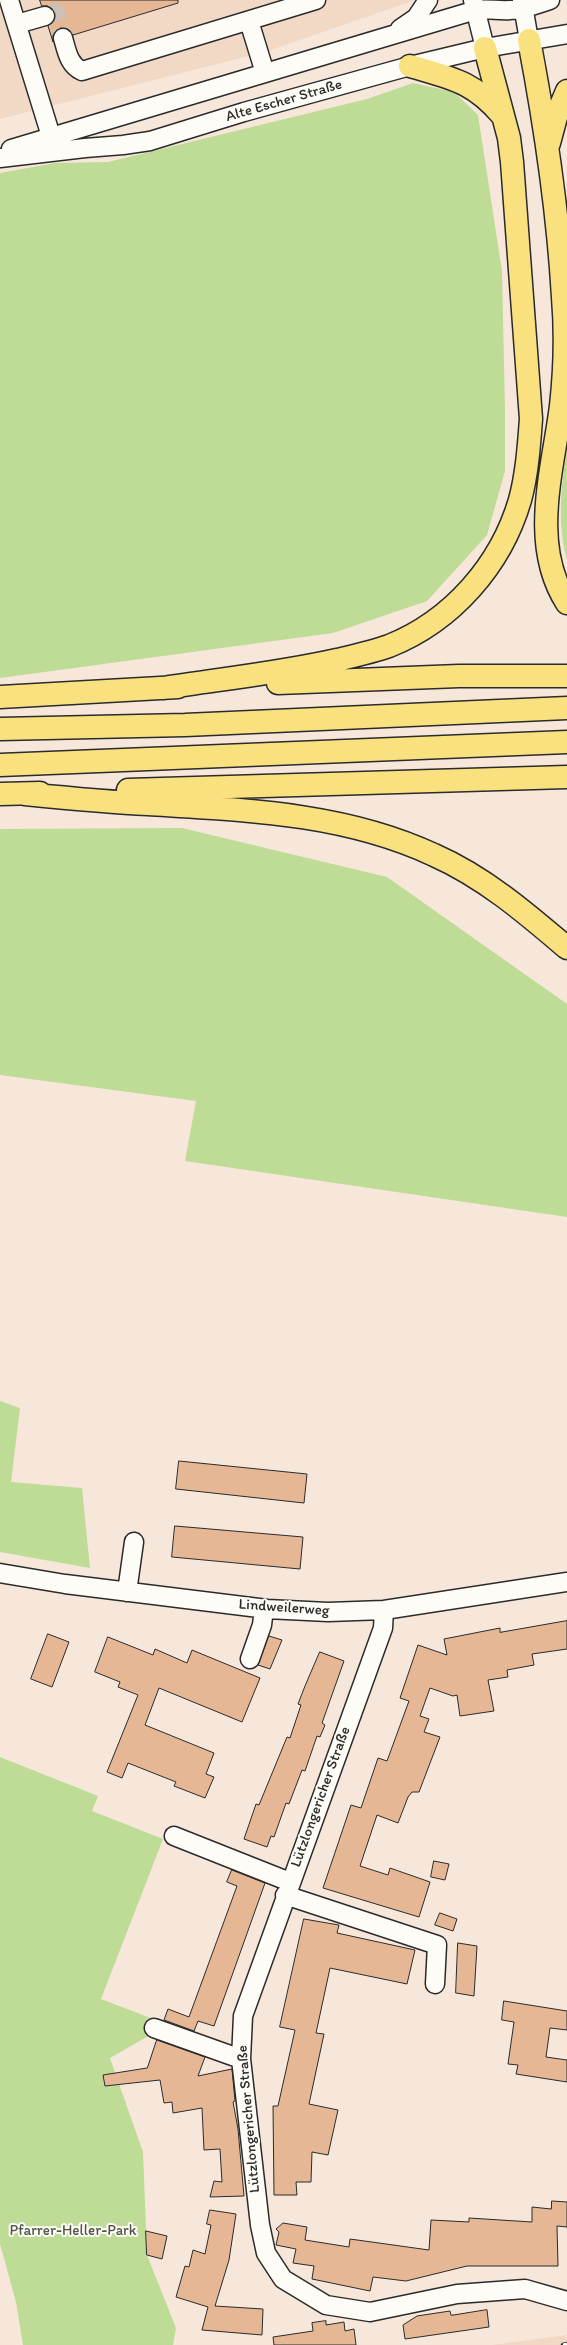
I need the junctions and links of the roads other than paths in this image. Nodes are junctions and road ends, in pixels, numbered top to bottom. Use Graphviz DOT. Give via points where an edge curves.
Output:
graph roads {
  1 [pos="9,0"];
  2 [pos="316,0"];
  3 [pos="428,0"];
  4 [pos="550,0"];
  5 [pos="523,4"];
  6 [pos="474,5"];
  7 [pos="45,16"];
  8 [pos="249,21"];
  9 [pos="17,24"];
  10 [pos="567,34"];
  11 [pos="392,35"];
  12 [pos="64,38"];
  13 [pos="529,40"];
  14 [pos="486,48"];
  15 [pos="410,66"];
  16 [pos="265,73"];
  17 [pos="567,91"];
  18 [pos="503,116"];
  19 [pos="54,144"];
  20 [pos="548,150"];
  21 [pos="0,153"];
  22 [pos="0,158"];
  23 [pos="567,603"];
  24 [pos="567,676"];
  25 [pos="164,688"];
  26 [pos="0,697"];
  27 [pos="567,708"];
  28 [pos="0,729"];
  29 [pos="567,742"];
  30 [pos="0,765"];
  31 [pos="567,776"];
  32 [pos="0,794"];
  33 [pos="25,794"];
  34 [pos="567,948"];
  35 [pos="134,1542"];
  36 [pos="0,1573"];
  37 [pos="567,1582"];
  38 [pos="127,1592"];
  39 [pos="264,1609"];
  40 [pos="384,1610"];
  41 [pos="250,1659"];
  42 [pos="174,1836"];
  43 [pos="288,1889"];
  44 [pos="435,1984"];
  45 [pos="154,2028"];
  46 [pos="241,2058"];
  47 [pos="567,2301"];
  1 -- 9 [label="street"];
  2 -- 8 [label="street"];
  3 -- 11 [label="street" via="416,18"];
  4 -- 5 [label="street, Alte Escher Straße"];
  5 -- 6 [label="street, Alte Escher Straße" via="509,10"];
  5 -- 13 [label="street"];
  6 -- 11 [label="street, Alte Escher Straße"];
  6 -- 14 [label="street"];
  7 -- 9 [label="street"];
  8 -- 12 [label="street" via="82,71 75,68 70,61"];
  8 -- 16 [label="street"];
  9 -- 19 [label="street"];
  10 -- 13 [label="street, Alte Escher Straße"];
  11 -- 16 [label="street, Alte Escher Straße"];
  13 -- 14 [label="street, Alte Escher Straße"];
  13 -- 20 [label="highway"];
  14 -- 15 [label="street, Alte Escher Straße"];
  14 -- 18 [label="highway"];
  15 -- 18 [label="highway" via="473,87 489,99"];
  15 -- 19 [label="street, Alte Escher Straße" via="150,141 123,146"];
  16 -- 19 [label="street, Alte Escher Straße"];
  17 -- 20 [label="highway" via="556,116"];
  18 -- 25 [label="highway" via="512,162 531,420 520,500 509,531 492,561 471,588 440,616 420,631 389,646 311,666"];
  19 -- 21 [label="street, Alte Escher Straße"];
  19 -- 22 [label="street, Alte Escher Straße"];
  20 -- 23 [label="highway" via="563,297 564,367 546,519 546,543 554,577"];
  24 -- 25 [label="highway" via="459,676"];
  25 -- 26 [label="highway"];
  27 -- 28 [label="highway" via="185,725"];
  29 -- 30 [label="highway"];
  31 -- 33 [label="highway"];
  32 -- 33 [label="highway"];
  33 -- 34 [label="highway" via="266,811 322,819 386,835 434,854 486,883"];
  35 -- 38 [label="street"];
  36 -- 38 [label="street, Lindweilerweg"];
  37 -- 40 [label="street, Lindweilerweg"];
  38 -- 39 [label="street, Lindweilerweg"];
  39 -- 40 [label="street, Lindweilerweg" via="328,1612"];
  39 -- 41 [label="street" via="262,1625"];
  40 -- 43 [label="street, Lützlongericher Straße" via="383,1628"];
  42 -- 43 [label="street"];
  43 -- 44 [label="street" via="437,1945"];
  43 -- 46 [label="street, Lützlongericher Straße" via="243,2016"];
  45 -- 46 [label="street"];
  46 -- 47 [label="street, Lützlongericher Straße" via="260,2225 266,2253 283,2279 326,2305 370,2312 457,2294 525,2289"];
}
